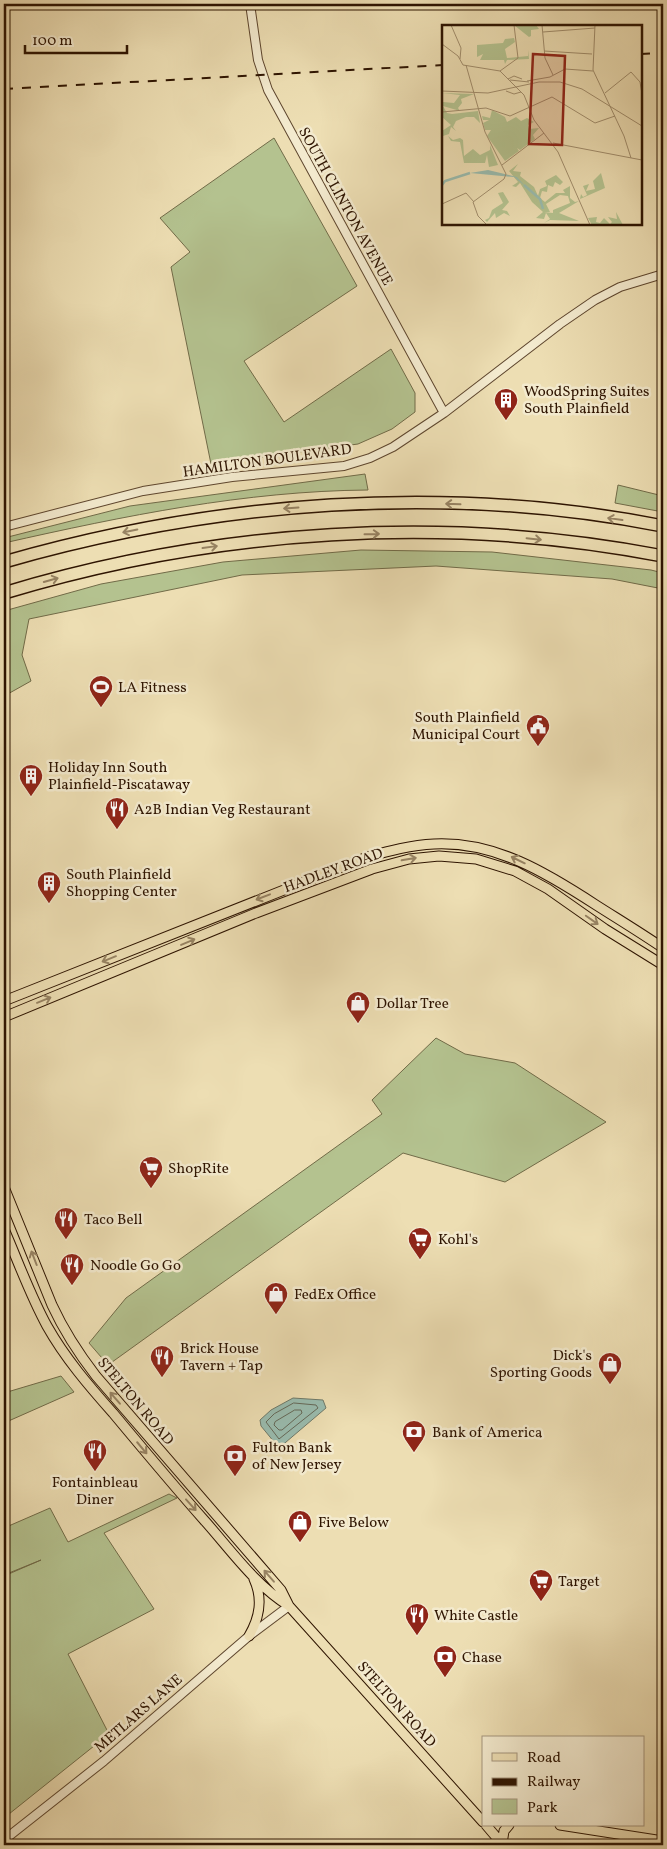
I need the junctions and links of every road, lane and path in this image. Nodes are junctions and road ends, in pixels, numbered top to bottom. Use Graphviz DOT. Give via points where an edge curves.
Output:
graph roads {
  1 [pos="250,4"];
  2 [pos="663,274"];
  3 [pos="444,413"];
  4 [pos="663,526"];
  5 [pos="4,527"];
  6 [pos="663,556"];
  7 [pos="4,562"];
  8 [pos="4,593"];
  9 [pos="556,879"];
  10 [pos="548,889"];
  11 [pos="663,948"];
  12 [pos="663,965"];
  13 [pos="4,1001"];
  14 [pos="4,1017"];
  15 [pos="4,1187"];
  16 [pos="4,1229"];
  17 [pos="250,1572"];
  18 [pos="289,1606"];
  19 [pos="249,1636"];
  20 [pos="479,1812"];
  21 [pos="487,1826"];
  22 [pos="508,1826"];
  23 [pos="566,1826"];
  24 [pos="4,1840"];
  25 [pos="663,1841"];
  26 [pos="502,1845"];
  1 -- 3 [label="street, SOUTH CLINTON AVENUE" via="258,60 268,90"];
  2 -- 3 [label="street, HAMILTON BOULEVARD" via="620,287 594,300"];
  3 -- 5 [label="street, HAMILTON BOULEVARD" via="393,447 344,466 232,477 143,491"];
  4 -- 7 [label="highway, one-way" via="515,507 366,504 244,513 151,526"];
  8 -- 6 [label="highway, one-way" via="157,556 232,544 337,535 405,533 518,537"];
  9 -- 10 [label="main road"];
  9 -- 11 [label="main road, HADLEY ROAD"];
  9 -- 13 [label="main road, HADLEY ROAD, one-way" via="509,856 478,847 435,844 403,847 367,857"];
  10 -- 12 [label="main road, HADLEY ROAD, one-way"];
  14 -- 10 [label="main road, HADLEY ROAD, one-way" via="325,886 409,859 439,856 476,859 516,872"];
  18 -- 15 [label="main road, STELTON ROAD, one-way" via="281,1590 78,1351 60,1323"];
  16 -- 17 [label="main road, STELTON ROAD, one-way" via="30,1292 65,1354"];
  17 -- 18 [label="main road, STELTON ROAD" via="274,1597"];
  17 -- 19 [label="main road" via="258,1588 260,1607"];
  18 -- 19 [label="street, METLARS LANE"];
  18 -- 20 [label="main road, STELTON ROAD"];
  19 -- 24 [label="street, METLARS LANE" via="104,1761"];
  21 -- 26 [label="main road"];
  22 -- 26 [label="main road"];
  23 -- 25 [label="main road"];
}
